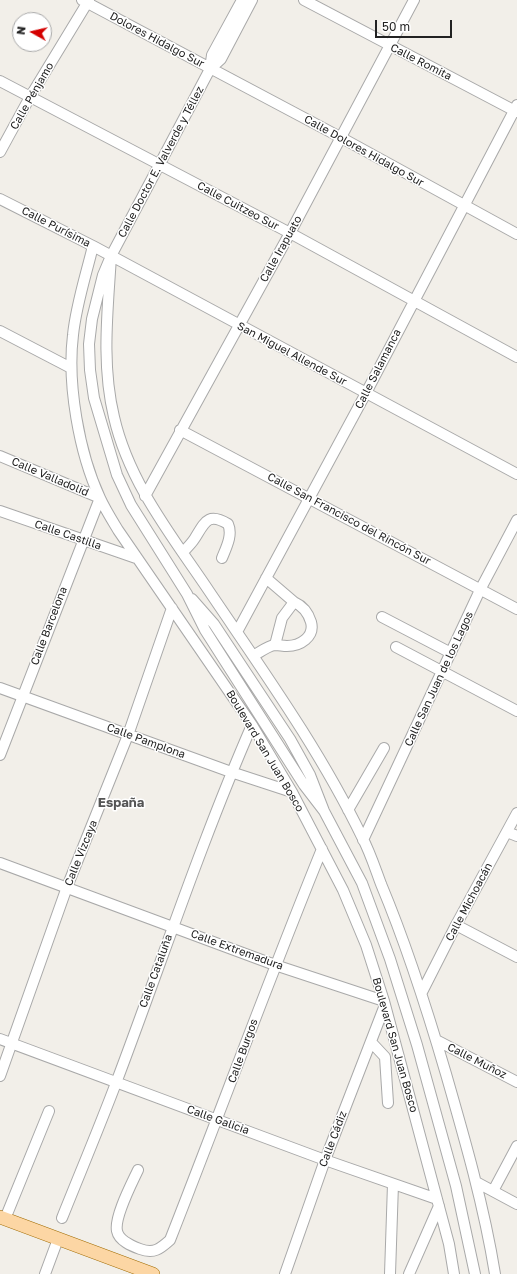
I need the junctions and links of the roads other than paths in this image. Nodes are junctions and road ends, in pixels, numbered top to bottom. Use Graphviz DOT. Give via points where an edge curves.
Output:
graph roads {
  1 [pos="242,0"];
  2 [pos="252,0"];
  3 [pos="304,0"];
  4 [pos="414,0"];
  5 [pos="86,1"];
  6 [pos="390,47"];
  7 [pos="210,69"];
  8 [pos="0,81"];
  9 [pos="30,97"];
  10 [pos="516,109"];
  11 [pos="340,137"];
  12 [pos="0,152"];
  13 [pos="161,165"];
  14 [pos="0,200"];
  15 [pos="463,206"];
  16 [pos="290,233"];
  17 [pos="517,234"];
  18 [pos="93,246"];
  19 [pos="111,256"];
  20 [pos="413,301"];
  21 [pos="238,325"];
  22 [pos="0,331"];
  23 [pos="517,357"];
  24 [pos="71,368"];
  25 [pos="366,394"];
  26 [pos="180,430"];
  27 [pos="0,456"];
  28 [pos="517,474"];
  29 [pos="145,496"];
  30 [pos="100,498"];
  31 [pos="310,498"];
  32 [pos="0,511"];
  33 [pos="517,520"];
  34 [pos="83,540"];
  35 [pos="183,552"];
  36 [pos="136,558"];
  37 [pos="222,558"];
  38 [pos="266,578"];
  39 [pos="480,590"];
  40 [pos="294,602"];
  41 [pos="172,608"];
  42 [pos="517,609"];
  43 [pos="382,617"];
  44 [pos="237,632"];
  45 [pos="275,645"];
  46 [pos="396,647"];
  47 [pos="451,653"];
  48 [pos="253,656"];
  49 [pos="442,672"];
  50 [pos="0,688"];
  51 [pos="22,696"];
  52 [pos="517,711"];
  53 [pos="252,725"];
  54 [pos="128,735"];
  55 [pos="384,748"];
  56 [pos="0,755"];
  57 [pos="231,772"];
  58 [pos="292,792"];
  59 [pos="348,810"];
  60 [pos="517,813"];
  61 [pos="508,832"];
  62 [pos="517,836"];
  63 [pos="364,840"];
  64 [pos="322,850"];
  65 [pos="0,863"];
  66 [pos="67,887"];
  67 [pos="456,925"];
  68 [pos="173,926"];
  69 [pos="517,957"];
  70 [pos="275,964"];
  71 [pos="422,992"];
  72 [pos="385,1003"];
  73 [pos="0,1038"];
  74 [pos="436,1040"];
  75 [pos="371,1042"];
  76 [pos="12,1043"];
  77 [pos="0,1076"];
  78 [pos="116,1082"];
  79 [pos="517,1082"];
  80 [pos="388,1103"];
  81 [pos="49,1111"];
  82 [pos="217,1120"];
  83 [pos="517,1146"];
  84 [pos="325,1160"];
  85 [pos="138,1170"];
  86 [pos="476,1182"];
  87 [pos="393,1184"];
  88 [pos="493,1191"];
  89 [pos="438,1202"];
  90 [pos="517,1204"];
  91 [pos="3,1218"];
  92 [pos="62,1218"];
  93 [pos="58,1239"];
  94 [pos="44,1274"];
  95 [pos="153,1274"];
  96 [pos="285,1274"];
  97 [pos="390,1274"];
  98 [pos="409,1274"];
  99 [pos="454,1274"];
  100 [pos="475,1274"];
  101 [pos="495,1274"];
  1 -- 7 [label="street, Calle Doctor E. Valverde y Téllez" via="212,55"];
  2 -- 7 [label="street, Calle Doctor E. Valverde y Téllez" via="221,59"];
  3 -- 6 [label="street, Calle Romita"];
  4 -- 6 [label="street, Calle Irapuato"];
  5 -- 7 [label="street, Dolores Hidalgo Sur"];
  5 -- 9 [label="street, Calle Pénjamo"];
  6 -- 10 [label="street, Calle Romita"];
  6 -- 11 [label="street, Calle Irapuato"];
  7 -- 11 [label="street, Calle Dolores Hidalgo Sur"];
  7 -- 13 [label="street, Calle Doctor E. Valverde y Téllez"];
  8 -- 9 [label="street, Calle Cuitzeo Sur"];
  9 -- 12 [label="street, Calle Pénjamo"];
  9 -- 13 [label="street, Calle Cuitzeo Sur"];
  10 -- 15 [label="street, Calle Salamanca"];
  11 -- 15 [label="street, Calle Dolores Hidalgo Sur"];
  11 -- 16 [label="street, Calle Irapuato"];
  13 -- 16 [label="street, Calle Cuitzeo Sur"];
  13 -- 19 [label="street, Calle Doctor E. Valverde y Téllez"];
  14 -- 18 [label="street, Calle Purísima"];
  15 -- 17 [label="street, Calle Dolores Hidalgo Sur"];
  15 -- 20 [label="street, Calle Salamanca"];
  16 -- 20 [label="street, Calle Cuitzeo Sur"];
  16 -- 21 [label="street, Calle Irapuato"];
  18 -- 19 [label="street, Calle Purísima"];
  18 -- 24 [label="street, Boulevard San Juan Bosco" via="73,334"];
  19 -- 21 [label="street, San Miguel Allende Sur"];
  19 -- 29 [label="street" via="105,353 108,388 125,452"];
  19 -- 100 [label="street, Calle Doctor E. Valverde y Téllez" via="103,275 89,344 94,398 118,475 131,505 187,594 208,635 304,785 324,810 362,883 390,959 417,1045 454,1179"];
  20 -- 23 [label="street, Calle Cuitzeo Sur"];
  20 -- 25 [label="street, Calle Salamanca"];
  21 -- 25 [label="street, San Miguel Allende Sur"];
  21 -- 26 [label="street, Calle Irapuato"];
  22 -- 24 [label="street"];
  24 -- 30 [label="street, Boulevard San Juan Bosco" via="75,411 82,443"];
  25 -- 28 [label="street, San Miguel Allende Sur"];
  25 -- 31 [label="street, Calle Salamanca"];
  26 -- 29 [label="street, Calle Irapuato"];
  26 -- 31 [label="street, Calle San Francisco del Rincón Sur"];
  27 -- 30 [label="street, Calle Valladolid"];
  29 -- 35 [label="street"];
  30 -- 34 [label="street, Calle Barcelona"];
  30 -- 36 [label="street, Boulevard San Juan Bosco"];
  31 -- 38 [label="street, Calle Salamanca"];
  31 -- 39 [label="street, Calle San Francisco del Rincón Sur"];
  32 -- 34 [label="street, Calle Castilla"];
  33 -- 39 [label="street, Calle San Juan de los Lagos"];
  34 -- 36 [label="street, Calle Castilla"];
  34 -- 51 [label="street, Calle Barcelona"];
  35 -- 37 [label="street" via="211,518 228,524 230,528"];
  35 -- 44 [label="street"];
  36 -- 41 [label="street, Boulevard San Juan Bosco"];
  38 -- 40 [label="street"];
  38 -- 44 [label="street, Calle Salamanca"];
  39 -- 42 [label="street, Calle San Francisco del Rincón Sur"];
  39 -- 47 [label="street, Calle San Juan de los Lagos"];
  40 -- 45 [label="street" via="282,618"];
  40 -- 45 [label="street" via="309,615 312,625 310,633 304,642 298,645"];
  41 -- 53 [label="street, Boulevard San Juan Bosco"];
  41 -- 54 [label="street, Calle Vizcaya"];
  43 -- 47 [label="street"];
  44 -- 48 [label="street"];
  45 -- 48 [label="street"];
  46 -- 49 [label="street"];
  47 -- 49 [label="street, Calle San Juan de los Lagos"];
  48 -- 59 [label="street" via="304,732"];
  49 -- 52 [label="street"];
  49 -- 63 [label="street, Calle San Juan de los Lagos"];
  50 -- 51 [label="street, Calle Pamplona"];
  51 -- 54 [label="street, Calle Pamplona"];
  51 -- 56 [label="street, Calle Barcelona"];
  53 -- 57 [label="street, Calle Cataluña"];
  53 -- 58 [label="street, Boulevard San Juan Bosco"];
  54 -- 57 [label="street, Calle Pamplona"];
  54 -- 66 [label="street, Calle Vizcaya"];
  55 -- 59 [label="street"];
  57 -- 58 [label="street, Calle Pamplona"];
  57 -- 68 [label="street, Calle Cataluña"];
  58 -- 64 [label="street, Boulevard San Juan Bosco"];
  59 -- 63 [label="street"];
  60 -- 61 [label="street, Calle Michoacán"];
  61 -- 62 [label="street"];
  61 -- 67 [label="street, Calle Michoacán"];
  63 -- 71 [label="street"];
  64 -- 70 [label="street, Calle Burgos"];
  64 -- 72 [label="street, Boulevard San Juan Bosco" via="354,914"];
  65 -- 66 [label="street, Calle Extremadura"];
  66 -- 68 [label="street, Calle Extremadura"];
  66 -- 76 [label="street, Calle Vizcaya"];
  67 -- 69 [label="street"];
  67 -- 71 [label="street, Calle Michoacán"];
  68 -- 70 [label="street, Calle Extremadura"];
  68 -- 78 [label="street, Calle Cataluña"];
  70 -- 72 [label="street, Calle Extremadura"];
  70 -- 82 [label="street, Calle Burgos"];
  71 -- 74 [label="street"];
  72 -- 75 [label="street, Calle Cádiz"];
  72 -- 89 [label="street, Boulevard San Juan Bosco"];
  73 -- 76 [label="street, Calle Galicia"];
  74 -- 79 [label="street, Calle Muñoz"];
  74 -- 86 [label="street"];
  75 -- 80 [label="street" via="385,1057"];
  75 -- 84 [label="street, Calle Cádiz"];
  76 -- 77 [label="street, Calle Vizcaya"];
  76 -- 78 [label="street, Calle Galicia"];
  78 -- 82 [label="street, Calle Galicia"];
  78 -- 92 [label="street, Calle Cataluña"];
  81 -- 91 [label="street"];
  82 -- 84 [label="street, Calle Galicia"];
  82 -- 85 [label="street, Calle Burgos" via="170,1240 160,1250 152,1252 130,1245 120,1238 117,1232 118,1219"];
  83 -- 88 [label="street"];
  84 -- 87 [label="street, Calle Galicia"];
  84 -- 96 [label="street, Calle Cádiz"];
  86 -- 88 [label="street"];
  86 -- 101 [label="street"];
  87 -- 89 [label="street, Calle Galicia"];
  87 -- 97 [label="street"];
  88 -- 90 [label="street"];
  89 -- 98 [label="street"];
  89 -- 99 [label="street, Boulevard San Juan Bosco"];
  91 -- 93 [label="main road"];
  93 -- 94 [label="street"];
  93 -- 95 [label="main road"];
}
